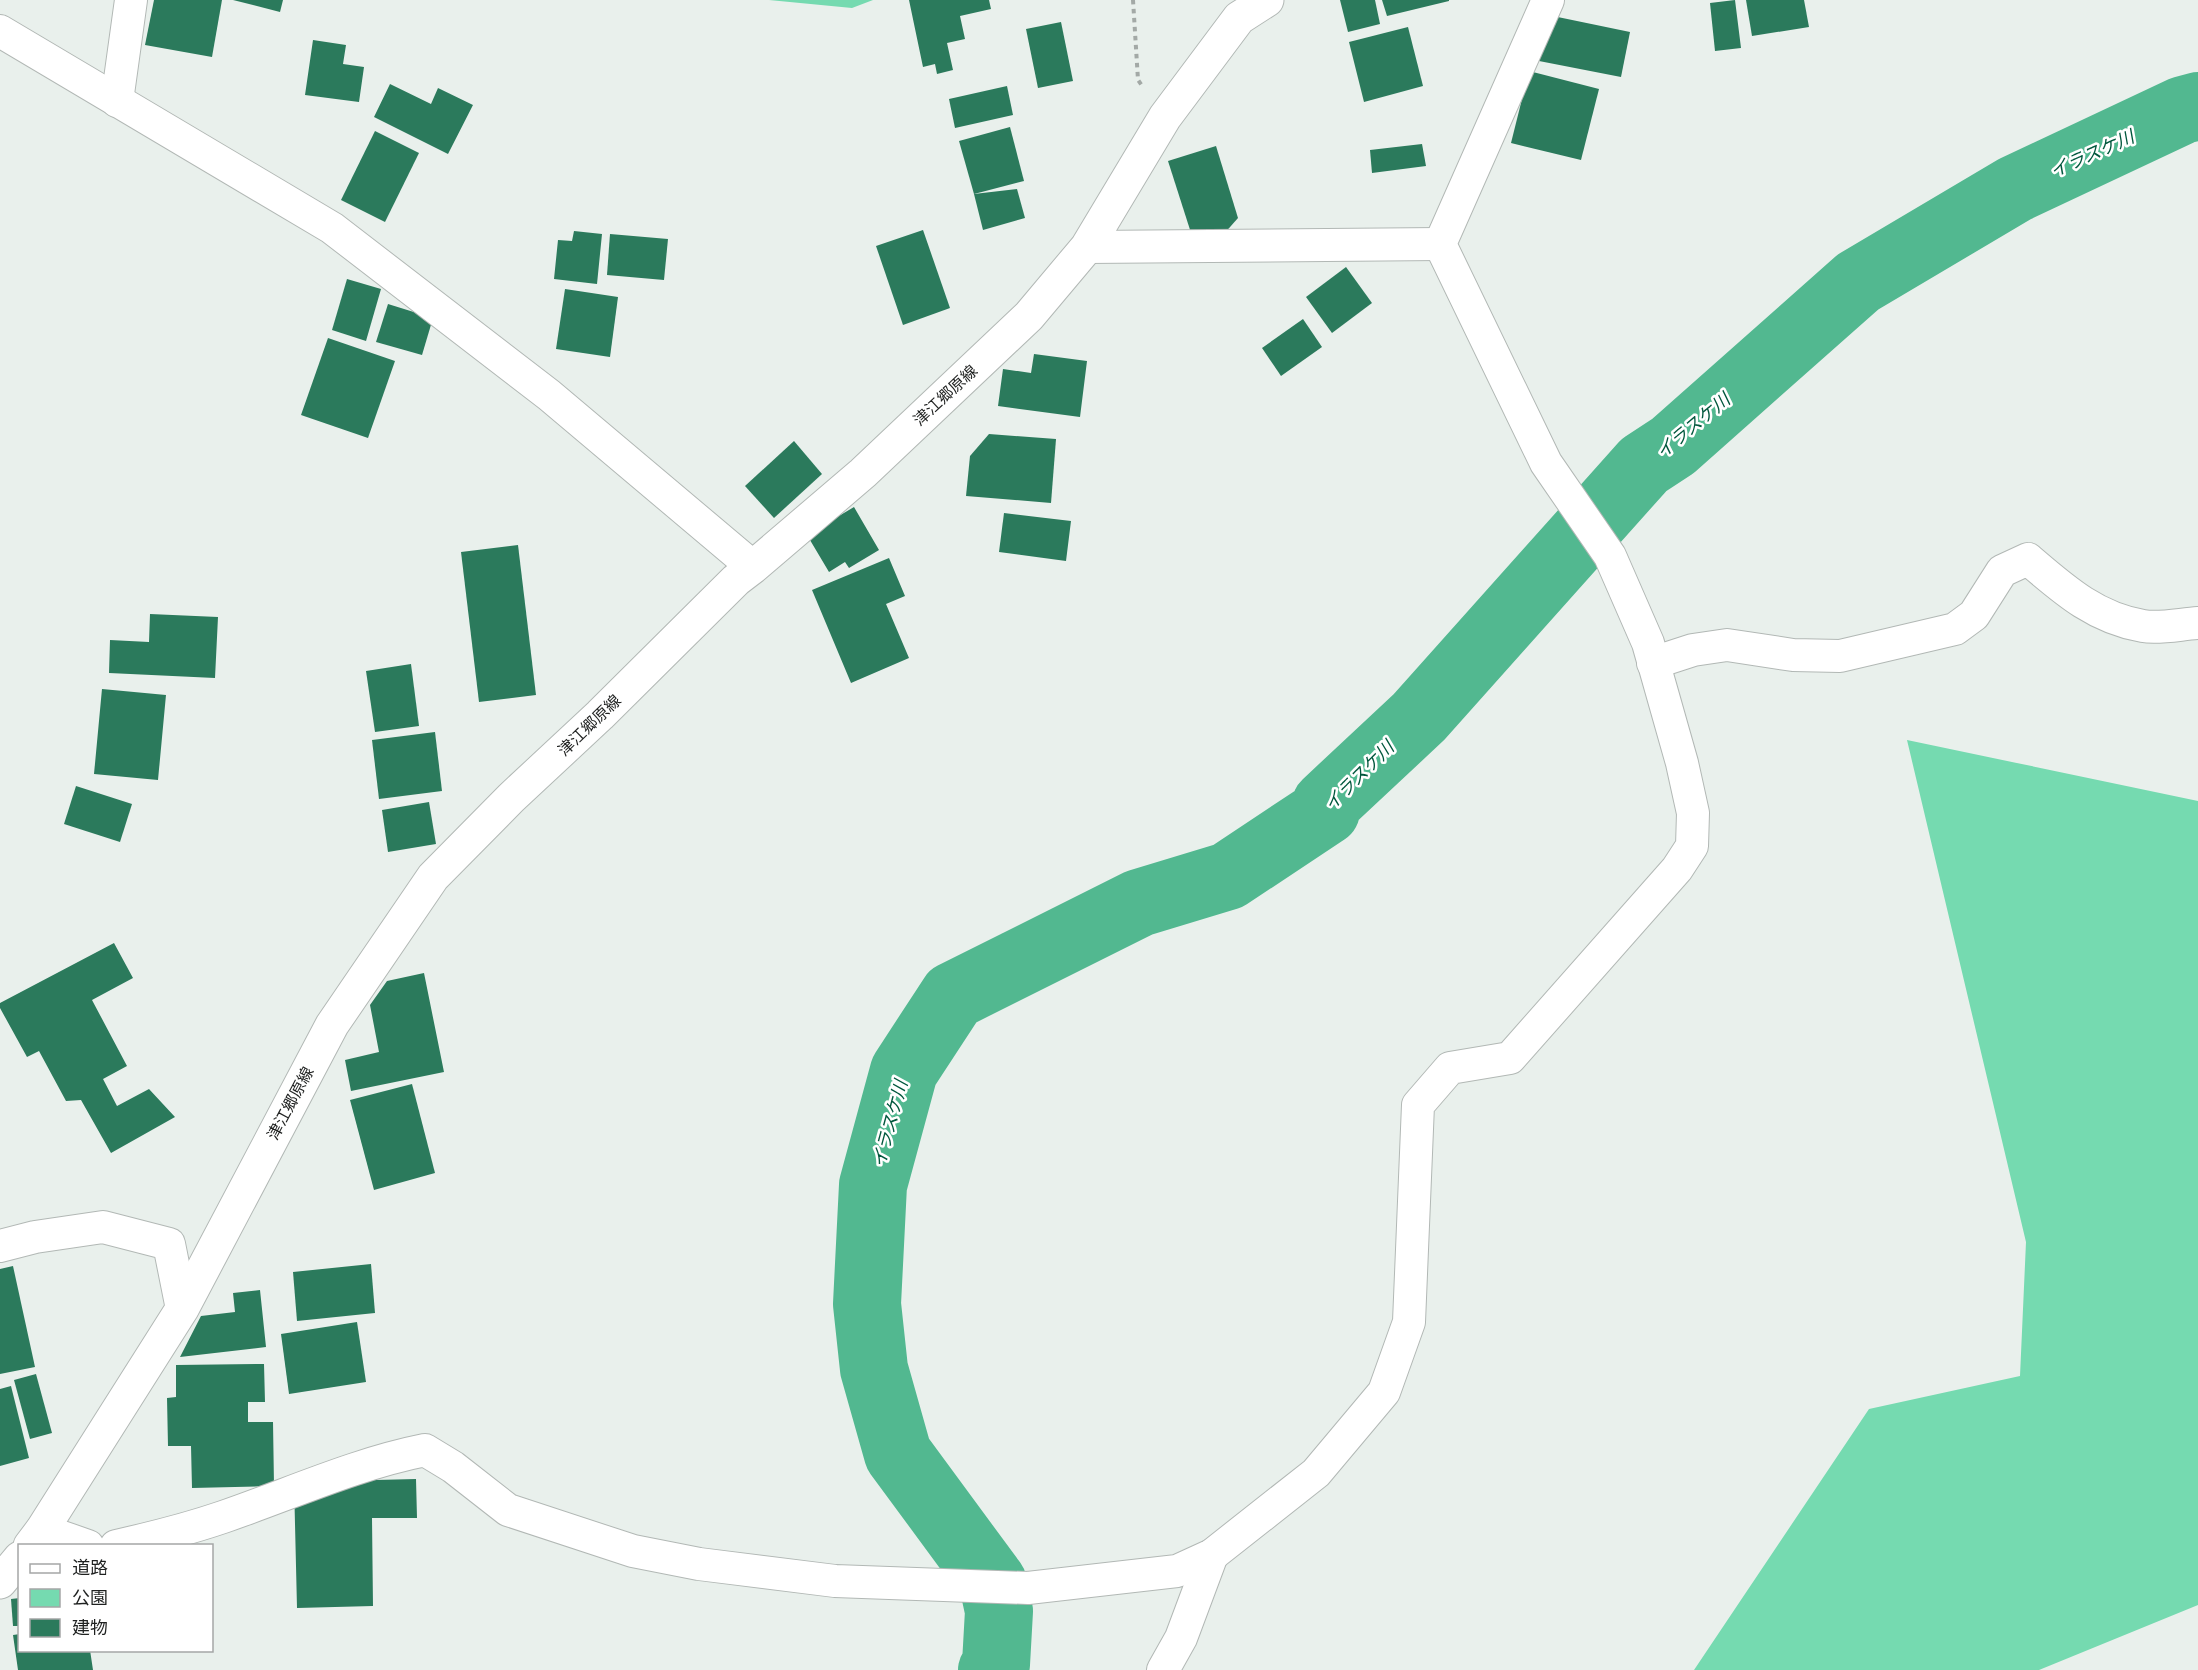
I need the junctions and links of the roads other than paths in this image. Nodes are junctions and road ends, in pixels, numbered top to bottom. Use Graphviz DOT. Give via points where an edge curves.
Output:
graph roads {
  1 [pos="131,0"];
  2 [pos="1267,0"];
  3 [pos="1548,0"];
  4 [pos="0,32"];
  5 [pos="117,101"];
  6 [pos="1440,244"];
  7 [pos="1087,247"];
  8 [pos="753,567"];
  9 [pos="2198,623"];
  10 [pos="1653,663"];
  11 [pos="0,1246"];
  12 [pos="182,1309"];
  13 [pos="36,1538"];
  14 [pos="81,1544"];
  15 [pos="121,1544"];
  16 [pos="1212,1555"];
  17 [pos="18,1560"];
  18 [pos="0,1582"];
  19 [pos="1163,1670"];
  1 -- 5 [label="street"];
  2 -- 7 [label="main road, 津江郷原線" via="1239,18 1165,117"];
  3 -- 6 [label="street"];
  4 -- 5 [label="street"];
  5 -- 8 [label="street" via="332,228 549,395"];
  6 -- 7 [label="street"];
  6 -- 10 [label="street" via="1546,463 1610,556"];
  7 -- 8 [label="main road, 津江郷原線" via="1029,316 863,473"];
  8 -- 12 [label="main road, 津江郷原線" via="433,877 332,1025"];
  9 -- 10 [label="street" via="2144,626 2109,616 2076,600 2028,559 2002,571 1974,615 1955,629 1840,656 1793,655 1727,645 1693,650"];
  10 -- 16 [label="street" via="1693,813 1692,846 1677,869 1510,1058 1450,1068 1418,1106 1409,1322 1384,1392 1316,1473"];
  11 -- 12 [label="street" via="104,1227 170,1244"];
  12 -- 13 [label="main road, 津江郷原線"];
  13 -- 14 [label="street"];
  15 -- 16 [label="street" via="222,1517 391,1456 425,1450 508,1510 633,1551 699,1563 835,1581 1028,1588 1177,1571"];
  16 -- 19 [label="street" via="1181,1638"];
  17 -- 18 [label="main road"];
}
